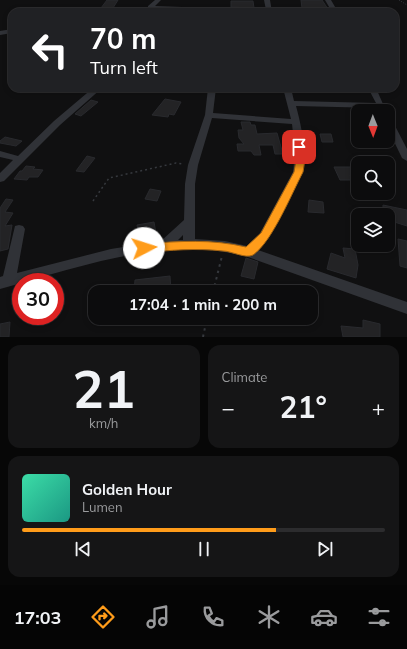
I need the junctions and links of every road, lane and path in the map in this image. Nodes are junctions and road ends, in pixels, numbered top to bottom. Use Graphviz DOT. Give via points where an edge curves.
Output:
graph roads {
  1 [pos="158,0"];
  2 [pos="399,0"];
  3 [pos="227,2"];
  4 [pos="407,5"];
  5 [pos="150,7"];
  6 [pos="142,8"];
  7 [pos="169,8"];
  8 [pos="226,8"];
  9 [pos="93,92"];
  10 [pos="212,92"];
  11 [pos="288,92"];
  12 [pos="374,92"];
  13 [pos="291,102"];
  14 [pos="380,104"];
  15 [pos="351,106"];
  16 [pos="209,115"];
  17 [pos="295,122"];
  18 [pos="395,134"];
  19 [pos="0,154"];
  20 [pos="407,158"];
  21 [pos="19,159"];
  22 [pos="193,165"];
  23 [pos="0,178"];
  24 [pos="93,201"];
  25 [pos="189,222"];
  26 [pos="19,229"];
  27 [pos="189,244"];
  28 [pos="164,246"];
  29 [pos="225,246"];
  30 [pos="249,252"];
  31 [pos="4,282"];
  32 [pos="215,285"];
  33 [pos="407,308"];
  34 [pos="205,325"];
  35 [pos="202,337"];
  1 -- 5 [label="street"];
  2 -- 4 [label="path"];
  3 -- 8 [label="street"];
  5 -- 6 [label="path"];
  5 -- 7 [label="street"];
  9 -- 21 [label="street"];
  10 -- 16 [label="street"];
  11 -- 13 [label="street"];
  12 -- 14 [label="street"];
  13 -- 15 [label="street"];
  13 -- 17 [label="street"];
  16 -- 17 [label="street"];
  16 -- 22 [label="street"];
  17 -- 30 [label="street" via="301,160 298,172 264,236"];
  18 -- 20 [label="street"];
  19 -- 21 [label="street"];
  21 -- 23 [label="street"];
  22 -- 24 [label="path" via="176,163 109,178"];
  22 -- 25 [label="street"];
  25 -- 27 [label="street"];
  25 -- 28 [label="street"];
  26 -- 31 [label="street"];
  27 -- 28 [label="street"];
  27 -- 29 [label="street"];
  28 -- 31 [label="street" via="98,258"];
  29 -- 30 [label="street"];
  29 -- 32 [label="path"];
  30 -- 33 [label="street"];
  34 -- 35 [label="path"];
}
